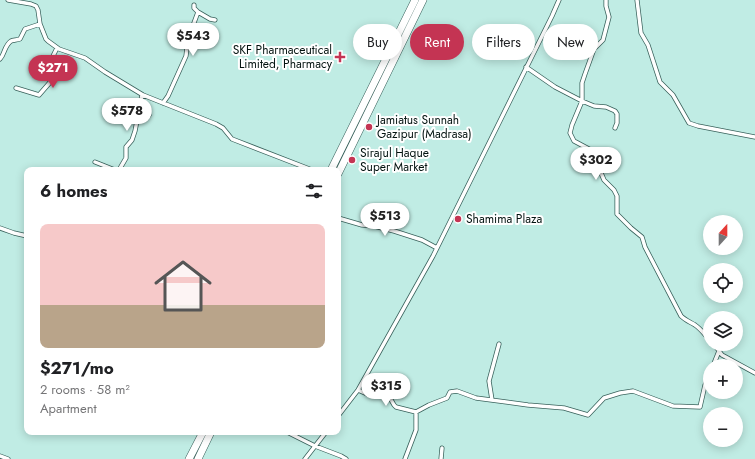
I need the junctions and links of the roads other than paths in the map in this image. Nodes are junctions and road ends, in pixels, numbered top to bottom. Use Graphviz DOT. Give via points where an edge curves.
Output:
graph roads {
  1 [pos="8,0"];
  2 [pos="415,0"];
  3 [pos="423,0"];
  4 [pos="559,0"];
  5 [pos="606,0"];
  6 [pos="637,0"];
  7 [pos="32,2"];
  8 [pos="194,5"];
  9 [pos="198,12"];
  10 [pos="216,20"];
  11 [pos="40,24"];
  12 [pos="58,48"];
  13 [pos="0,59"];
  14 [pos="526,67"];
  15 [pos="16,88"];
  16 [pos="142,95"];
  17 [pos="582,101"];
  18 [pos="163,103"];
  19 [pos="139,111"];
  20 [pos="149,115"];
  21 [pos="615,128"];
  22 [pos="755,136"];
  23 [pos="95,162"];
  24 [pos="108,167"];
  25 [pos="120,167"];
  26 [pos="304,167"];
  27 [pos="333,167"];
  28 [pos="341,168"];
  29 [pos="341,219"];
  30 [pos="0,228"];
  31 [pos="24,235"];
  32 [pos="437,248"];
  33 [pos="703,332"];
  34 [pos="499,344"];
  35 [pos="719,351"];
  36 [pos="716,359"];
  37 [pos="755,373"];
  38 [pos="358,390"];
  39 [pos="703,394"];
  40 [pos="492,400"];
  41 [pos="341,412"];
  42 [pos="416,412"];
  43 [pos="201,435"];
  44 [pos="210,435"];
  45 [pos="293,435"];
  46 [pos="324,435"];
  47 [pos="315,446"];
  48 [pos="442,448"];
  49 [pos="0,456"];
  50 [pos="8,459"];
  51 [pos="189,459"];
  52 [pos="198,459"];
  53 [pos="305,459"];
  54 [pos="346,459"];
  55 [pos="406,459"];
  56 [pos="440,459"];
  1 -- 7 [label="street"];
  2 -- 27 [label="highway"];
  3 -- 28 [label="highway"];
  4 -- 14 [label="street"];
  5 -- 17 [label="street" via="609,17 603,40 594,49 582,83"];
  6 -- 22 [label="street" via="641,33 648,45 660,82 673,95 689,123"];
  7 -- 11 [label="street" via="38,10"];
  8 -- 9 [label="street"];
  9 -- 10 [label="street"];
  9 -- 18 [label="street" via="188,39 186,56"];
  11 -- 12 [label="street" via="48,41"];
  11 -- 13 [label="street" via="25,29 20,40 11,41"];
  12 -- 15 [label="street" via="51,60 59,72 39,95"];
  12 -- 16 [label="street" via="85,58"];
  14 -- 17 [label="street" via="555,87"];
  14 -- 32 [label="street"];
  16 -- 18 [label="street"];
  16 -- 19 [label="street"];
  17 -- 21 [label="street" via="615,111 618,114"];
  17 -- 33 [label="street" via="572,125 571,137 589,149 604,180 617,196 617,214 642,237 681,316"];
  18 -- 26 [label="street" via="216,124 232,139 242,144"];
  19 -- 20 [label="street"];
  19 -- 25 [label="street" via="134,136 126,147 126,158"];
  23 -- 24 [label="street"];
  29 -- 32 [label="street" via="394,231"];
  30 -- 31 [label="street"];
  32 -- 38 [label="street"];
  34 -- 40 [label="street" via="489,381"];
  35 -- 36 [label="street"];
  35 -- 37 [label="street"];
  38 -- 41 [label="street"];
  38 -- 42 [label="street" via="390,398 396,407"];
  39 -- 40 [label="street" via="700,408 673,406 633,391 620,393 604,398 588,415 564,408"];
  40 -- 42 [label="street" via="453,391 447,398"];
  42 -- 55 [label="street" via="416,430"];
  43 -- 51 [label="highway"];
  44 -- 52 [label="highway"];
  45 -- 47 [label="street"];
  46 -- 47 [label="street"];
  47 -- 53 [label="street"];
  47 -- 54 [label="street"];
  48 -- 56 [label="street"];
  49 -- 50 [label="street"];
}
